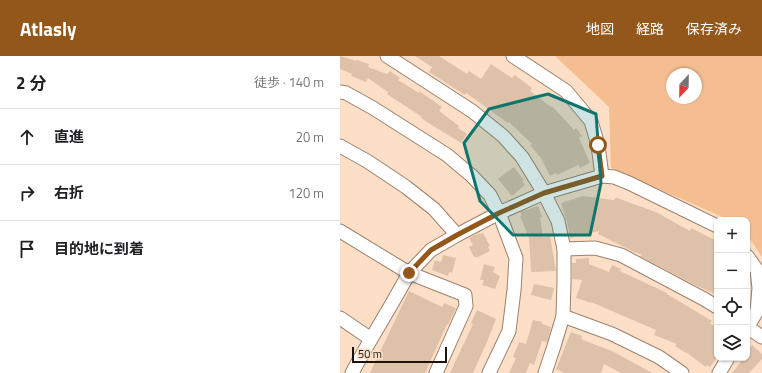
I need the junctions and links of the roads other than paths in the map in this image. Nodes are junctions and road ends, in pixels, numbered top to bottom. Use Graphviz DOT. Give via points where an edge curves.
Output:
graph roads {
  1 [pos="389,56"];
  2 [pos="513,56"];
  3 [pos="340,92"];
  4 [pos="340,146"];
  5 [pos="602,176"];
  6 [pos="544,193"];
  7 [pos="499,213"];
  8 [pos="714,225"];
  9 [pos="340,231"];
  10 [pos="457,235"];
  11 [pos="564,249"];
  12 [pos="750,260"];
  13 [pos="409,273"];
  14 [pos="714,305"];
  15 [pos="563,316"];
  16 [pos="340,318"];
  17 [pos="748,325"];
  18 [pos="750,329"];
  19 [pos="762,337"];
  20 [pos="371,339"];
  21 [pos="726,361"];
  22 [pos="352,373"];
  23 [pos="436,373"];
  24 [pos="489,373"];
  25 [pos="545,373"];
  26 [pos="682,373"];
  27 [pos="719,373"];
  1 -- 6 [label="street" via="472,111 503,136 522,157"];
  2 -- 5 [label="street" via="566,91 591,121 598,145"];
  3 -- 7 [label="street" via="373,108 447,154 490,195"];
  4 -- 10 [label="street" via="406,187 434,209"];
  5 -- 6 [label="street"];
  5 -- 8 [label="street" via="614,177 629,183"];
  6 -- 7 [label="street"];
  6 -- 11 [label="street" via="558,221"];
  7 -- 10 [label="street"];
  7 -- 24 [label="street" via="516,258 509,331"];
  9 -- 13 [label="street"];
  10 -- 13 [label="street" via="431,250"];
  11 -- 14 [label="street" via="596,248 621,255"];
  11 -- 15 [label="street"];
  12 -- 17 [label="street" via="757,270 759,288 757,311"];
  13 -- 20 [label="street"];
  13 -- 23 [label="street" via="465,295 466,306"];
  15 -- 25 [label="street"];
  15 -- 26 [label="street" via="612,334 658,357"];
  16 -- 20 [label="street"];
  18 -- 19 [label="street"];
  20 -- 22 [label="street"];
  21 -- 27 [label="street"];
}
